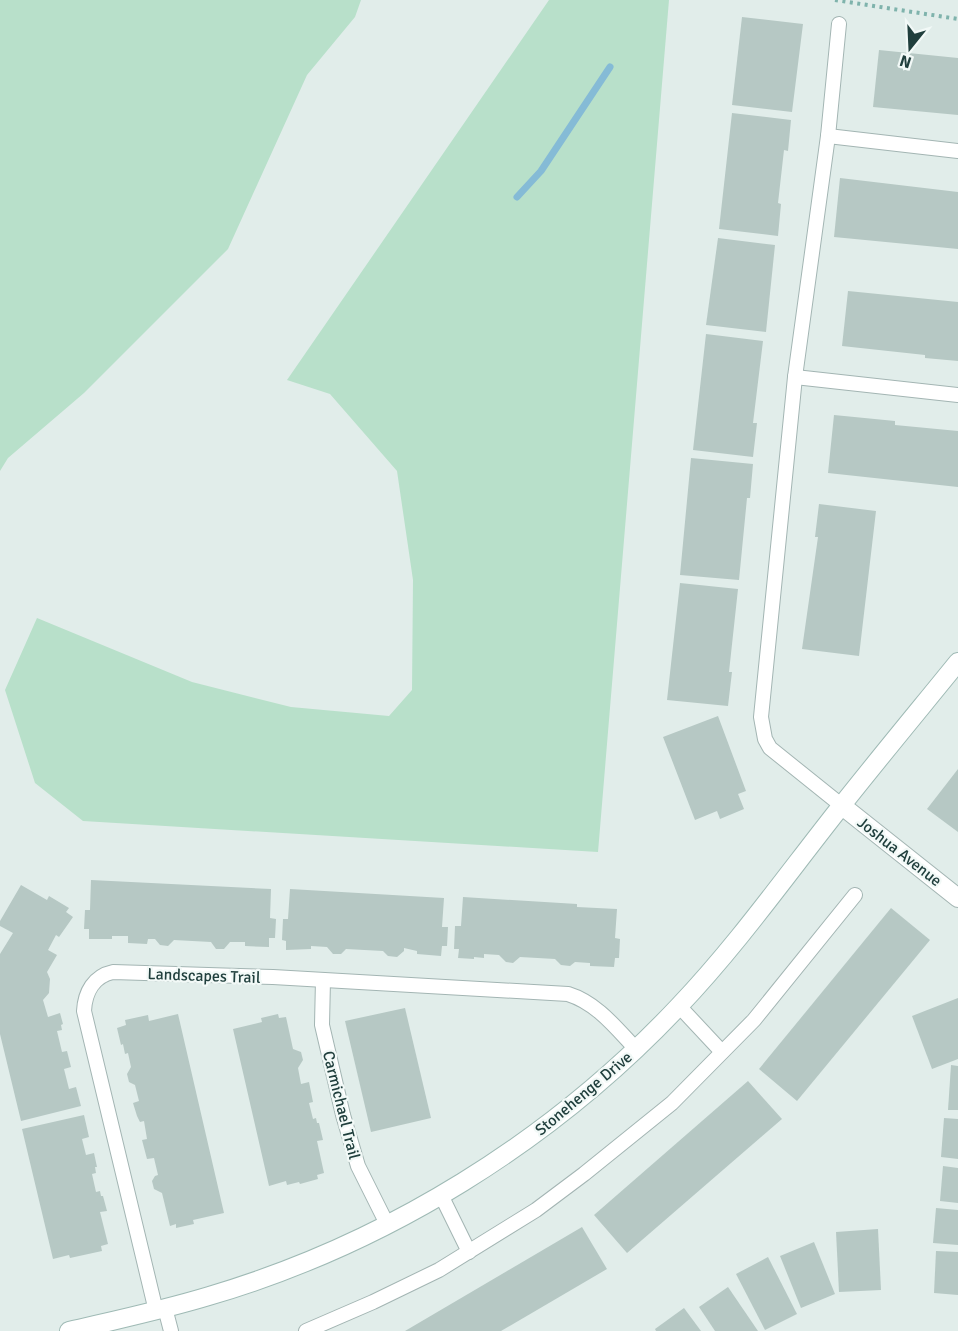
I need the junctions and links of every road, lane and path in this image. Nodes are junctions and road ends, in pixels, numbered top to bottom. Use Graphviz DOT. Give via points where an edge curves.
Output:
graph roads {
  1 [pos="835,0"];
  2 [pos="958,19"];
  3 [pos="839,24"];
  4 [pos="828,136"];
  5 [pos="958,151"];
  6 [pos="795,377"];
  7 [pos="958,395"];
  8 [pos="958,662"];
  9 [pos="841,805"];
  10 [pos="855,895"];
  11 [pos="958,898"];
  12 [pos="323,980"];
  13 [pos="679,1006"];
  14 [pos="636,1049"];
  15 [pos="722,1052"];
  16 [pos="441,1195"];
  17 [pos="387,1224"];
  18 [pos="469,1251"];
  19 [pos="161,1310"];
  20 [pos="69,1331"];
  21 [pos="171,1331"];
  22 [pos="306,1331"];
  1 -- 2 [label="path"];
  3 -- 4 [label="lane"];
  4 -- 5 [label="lane"];
  4 -- 6 [label="lane"];
  6 -- 7 [label="lane"];
  6 -- 9 [label="lane" via="762,728 770,748"];
  8 -- 9 [label="street, Stonehenge Drive"];
  9 -- 11 [label="street, Joshua Avenue"];
  9 -- 13 [label="street, Stonehenge Drive" via="730,948"];
  10 -- 15 [label="lane" via="754,1020"];
  12 -- 14 [label="lane, Landscapes Trail" via="568,993 592,1005"];
  12 -- 17 [label="lane, Carmichael Trail" via="322,1025 343,1115 358,1166"];
  12 -- 19 [label="lane, Landscapes Trail" via="113,972 102,974 88,992 84,1011"];
  13 -- 14 [label="street, Stonehenge Drive"];
  13 -- 15 [label="lane"];
  14 -- 16 [label="street, Stonehenge Drive" via="540,1130"];
  15 -- 18 [label="lane" via="672,1103 584,1174 536,1210"];
  16 -- 17 [label="street, Stonehenge Drive"];
  16 -- 18 [label="lane"];
  17 -- 19 [label="street, Stonehenge Drive" via="276,1273"];
  18 -- 22 [label="lane" via="411,1284"];
  19 -- 20 [label="street, Stonehenge Drive"];
  19 -- 21 [label="lane, Landscapes Trail"];
}
